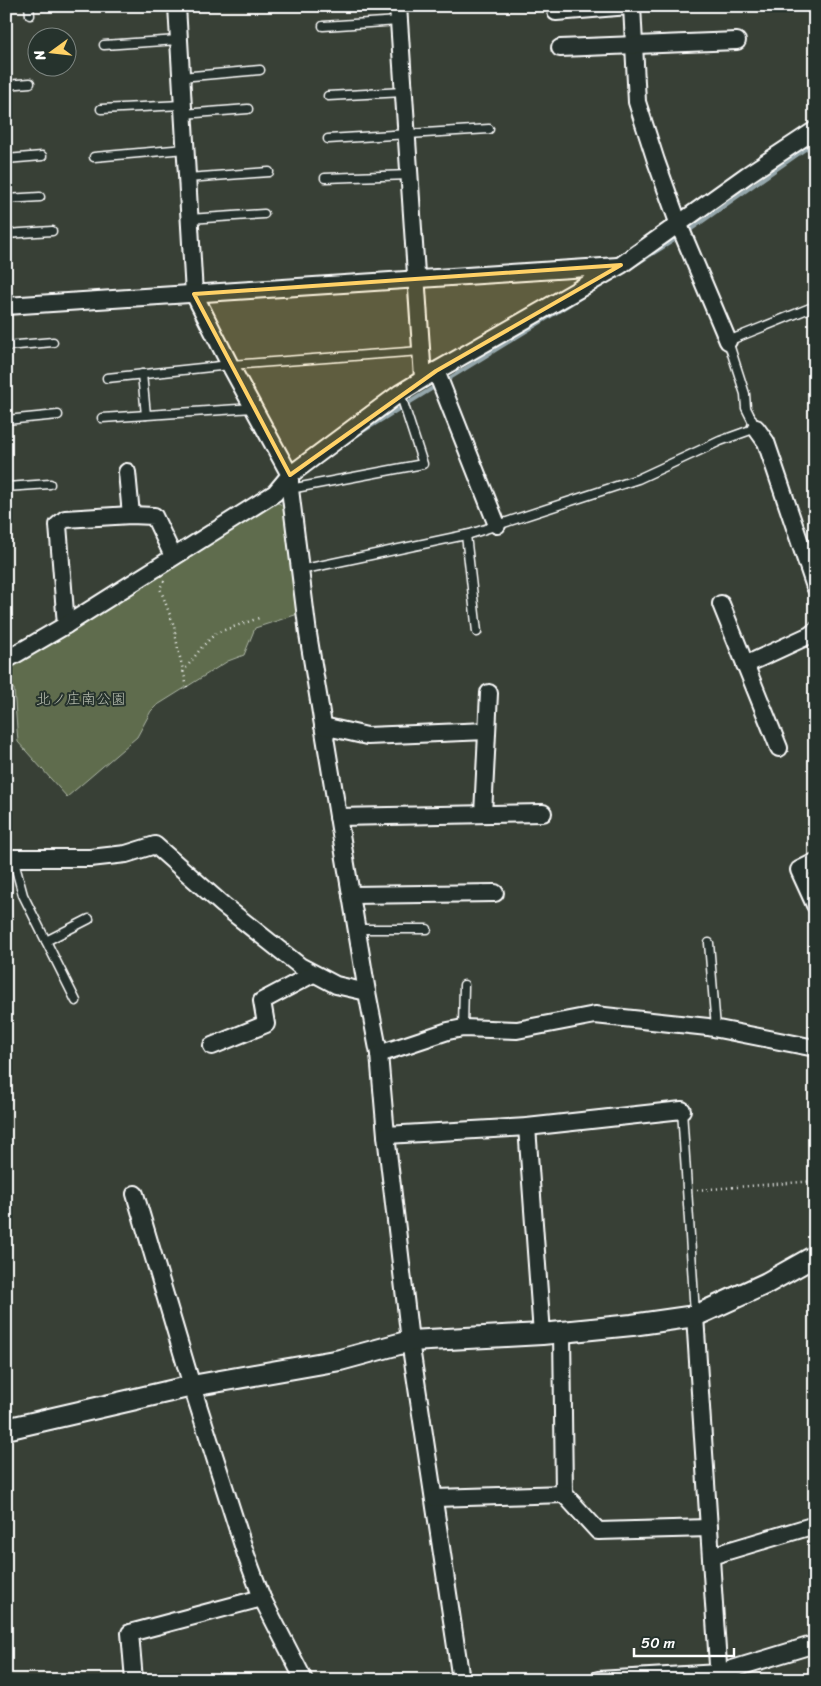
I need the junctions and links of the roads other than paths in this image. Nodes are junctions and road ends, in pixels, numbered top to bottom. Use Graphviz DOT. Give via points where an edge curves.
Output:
graph roads {
  1 [pos="29,6"];
  2 [pos="176,6"];
  3 [pos="631,6"];
  4 [pos="556,12"];
  5 [pos="399,14"];
  6 [pos="30,16"];
  7 [pos="323,26"];
  8 [pos="178,40"];
  9 [pos="737,41"];
  10 [pos="633,44"];
  11 [pos="104,45"];
  12 [pos="560,48"];
  13 [pos="260,70"];
  14 [pos="181,77"];
  15 [pos="30,83"];
  16 [pos="6,85"];
  17 [pos="404,92"];
  18 [pos="328,96"];
  19 [pos="101,109"];
  20 [pos="248,109"];
  21 [pos="183,110"];
  22 [pos="489,129"];
  23 [pos="815,130"];
  24 [pos="408,135"];
  25 [pos="328,139"];
  26 [pos="185,148"];
  27 [pos="42,156"];
  28 [pos="94,157"];
  29 [pos="6,159"];
  30 [pos="269,172"];
  31 [pos="410,175"];
  32 [pos="187,178"];
  33 [pos="325,178"];
  34 [pos="40,197"];
  35 [pos="6,199"];
  36 [pos="264,214"];
  37 [pos="189,219"];
  38 [pos="679,225"];
  39 [pos="52,231"];
  40 [pos="6,234"];
  41 [pos="621,265"];
  42 [pos="416,279"];
  43 [pos="194,294"];
  44 [pos="6,306"];
  45 [pos="815,306"];
  46 [pos="728,341"];
  47 [pos="53,342"];
  48 [pos="6,346"];
  49 [pos="421,351"];
  50 [pos="230,365"];
  51 [pos="142,374"];
  52 [pos="429,374"];
  53 [pos="107,378"];
  54 [pos="400,393"];
  55 [pos="253,408"];
  56 [pos="146,415"];
  57 [pos="58,416"];
  58 [pos="102,418"];
  59 [pos="6,420"];
  60 [pos="756,428"];
  61 [pos="127,472"];
  62 [pos="290,482"];
  63 [pos="50,484"];
  64 [pos="6,486"];
  65 [pos="131,515"];
  66 [pos="497,525"];
  67 [pos="466,535"];
  68 [pos="172,556"];
  69 [pos="300,570"];
  70 [pos="815,587"];
  71 [pos="721,604"];
  72 [pos="66,625"];
  73 [pos="477,632"];
  74 [pos="813,637"];
  75 [pos="6,660"];
  76 [pos="746,665"];
  77 [pos="489,693"];
  78 [pos="323,726"];
  79 [pos="487,731"];
  80 [pos="779,748"];
  81 [pos="544,813"];
  82 [pos="484,814"];
  83 [pos="338,817"];
  84 [pos="10,858"];
  85 [pos="815,862"];
  86 [pos="495,893"];
  87 [pos="351,895"];
  88 [pos="815,905"];
  89 [pos="89,919"];
  90 [pos="357,929"];
  91 [pos="427,929"];
  92 [pos="46,941"];
  93 [pos="709,944"];
  94 [pos="313,974"];
  95 [pos="464,985"];
  96 [pos="367,992"];
  97 [pos="76,1001"];
  98 [pos="463,1028"];
  99 [pos="716,1028"];
  100 [pos="212,1046"];
  101 [pos="815,1048"];
  102 [pos="379,1054"];
  103 [pos="682,1110"];
  104 [pos="527,1128"];
  105 [pos="386,1135"];
  106 [pos="135,1194"];
  107 [pos="815,1256"];
  108 [pos="695,1316"];
  109 [pos="562,1332"];
  110 [pos="542,1334"];
  111 [pos="410,1340"];
  112 [pos="192,1386"];
  113 [pos="6,1429"];
  114 [pos="564,1494"];
  115 [pos="434,1498"];
  116 [pos="815,1526"];
  117 [pos="709,1528"];
  118 [pos="711,1556"];
  119 [pos="262,1598"];
  120 [pos="815,1644"];
  121 [pos="719,1676"];
  122 [pos="134,1680"];
  123 [pos="304,1680"];
  124 [pos="461,1680"];
  125 [pos="598,1680"];
  1 -- 6 [label="lane"];
  2 -- 8 [label="street"];
  3 -- 4 [label="street"];
  3 -- 10 [label="street"];
  5 -- 7 [label="lane"];
  5 -- 17 [label="street"];
  8 -- 11 [label="lane"];
  8 -- 14 [label="street"];
  9 -- 10 [label="street"];
  10 -- 12 [label="street"];
  10 -- 38 [label="street" via="637,102"];
  13 -- 14 [label="lane"];
  14 -- 21 [label="street"];
  15 -- 16 [label="lane"];
  17 -- 18 [label="lane"];
  17 -- 24 [label="street"];
  19 -- 21 [label="lane"];
  20 -- 21 [label="lane"];
  21 -- 26 [label="street"];
  22 -- 24 [label="lane"];
  23 -- 38 [label="street" via="746,175"];
  24 -- 25 [label="lane"];
  24 -- 31 [label="street"];
  26 -- 28 [label="lane"];
  26 -- 32 [label="street"];
  27 -- 29 [label="lane"];
  30 -- 32 [label="lane"];
  31 -- 33 [label="lane"];
  31 -- 42 [label="street"];
  32 -- 37 [label="street"];
  34 -- 35 [label="lane"];
  36 -- 37 [label="lane"];
  37 -- 43 [label="street"];
  38 -- 41 [label="street"];
  38 -- 46 [label="street"];
  39 -- 40 [label="lane"];
  41 -- 42 [label="street"];
  41 -- 52 [label="street"];
  42 -- 43 [label="street"];
  42 -- 49 [label="street"];
  43 -- 44 [label="street"];
  43 -- 50 [label="street"];
  45 -- 46 [label="lane"];
  46 -- 60 [label="lane" via="745,394 746,408"];
  47 -- 48 [label="lane"];
  49 -- 50 [label="lane"];
  49 -- 52 [label="street"];
  50 -- 51 [label="lane"];
  50 -- 55 [label="street"];
  51 -- 53 [label="lane"];
  51 -- 56 [label="lane"];
  52 -- 54 [label="street"];
  52 -- 66 [label="street"];
  54 -- 62 [label="street"];
  54 -- 62 [label="lane" via="423,464"];
  55 -- 56 [label="lane"];
  55 -- 62 [label="street"];
  56 -- 58 [label="lane"];
  57 -- 59 [label="lane"];
  60 -- 66 [label="lane" via="638,479"];
  60 -- 70 [label="street" via="766,442"];
  61 -- 65 [label="street"];
  62 -- 68 [label="street"];
  62 -- 69 [label="street"];
  63 -- 64 [label="lane"];
  65 -- 68 [label="street" via="154,516"];
  65 -- 72 [label="street" via="65,519 58,525"];
  66 -- 67 [label="lane"];
  67 -- 69 [label="lane"];
  67 -- 73 [label="lane"];
  68 -- 72 [label="street"];
  69 -- 78 [label="street"];
  71 -- 76 [label="street"];
  72 -- 75 [label="street"];
  74 -- 76 [label="street"];
  76 -- 80 [label="street"];
  77 -- 79 [label="street"];
  78 -- 79 [label="street" via="367,736"];
  78 -- 83 [label="street"];
  79 -- 82 [label="street"];
  81 -- 82 [label="street"];
  82 -- 83 [label="street"];
  83 -- 87 [label="street"];
  84 -- 92 [label="lane" via="23,895"];
  84 -- 94 [label="street" via="90,858 126,854 155,845 223,905"];
  85 -- 88 [label="street" via="799,870"];
  86 -- 87 [label="street"];
  87 -- 90 [label="street"];
  89 -- 92 [label="lane"];
  90 -- 91 [label="lane"];
  90 -- 96 [label="street"];
  92 -- 97 [label="lane"];
  93 -- 99 [label="lane"];
  94 -- 96 [label="street" via="336,985"];
  94 -- 100 [label="street" via="262,1001 266,1024"];
  95 -- 98 [label="lane"];
  96 -- 102 [label="street"];
  98 -- 99 [label="street" via="517,1030 595,1014"];
  98 -- 102 [label="street"];
  99 -- 101 [label="street"];
  102 -- 105 [label="street"];
  103 -- 104 [label="street"];
  103 -- 108 [label="lane"];
  104 -- 105 [label="street"];
  104 -- 110 [label="street"];
  105 -- 111 [label="street"];
  106 -- 112 [label="street"];
  107 -- 108 [label="street"];
  108 -- 109 [label="street"];
  108 -- 117 [label="street"];
  109 -- 110 [label="street"];
  109 -- 114 [label="street"];
  110 -- 111 [label="street"];
  111 -- 112 [label="street" via="340,1360"];
  111 -- 115 [label="street"];
  112 -- 113 [label="street"];
  112 -- 119 [label="street"];
  114 -- 115 [label="street"];
  114 -- 117 [label="street" via="598,1531"];
  115 -- 124 [label="street"];
  116 -- 118 [label="street"];
  117 -- 118 [label="street"];
  118 -- 121 [label="street"];
  119 -- 122 [label="street" via="130,1633"];
  119 -- 123 [label="street"];
  120 -- 121 [label="street"];
  121 -- 125 [label="street"];
}
